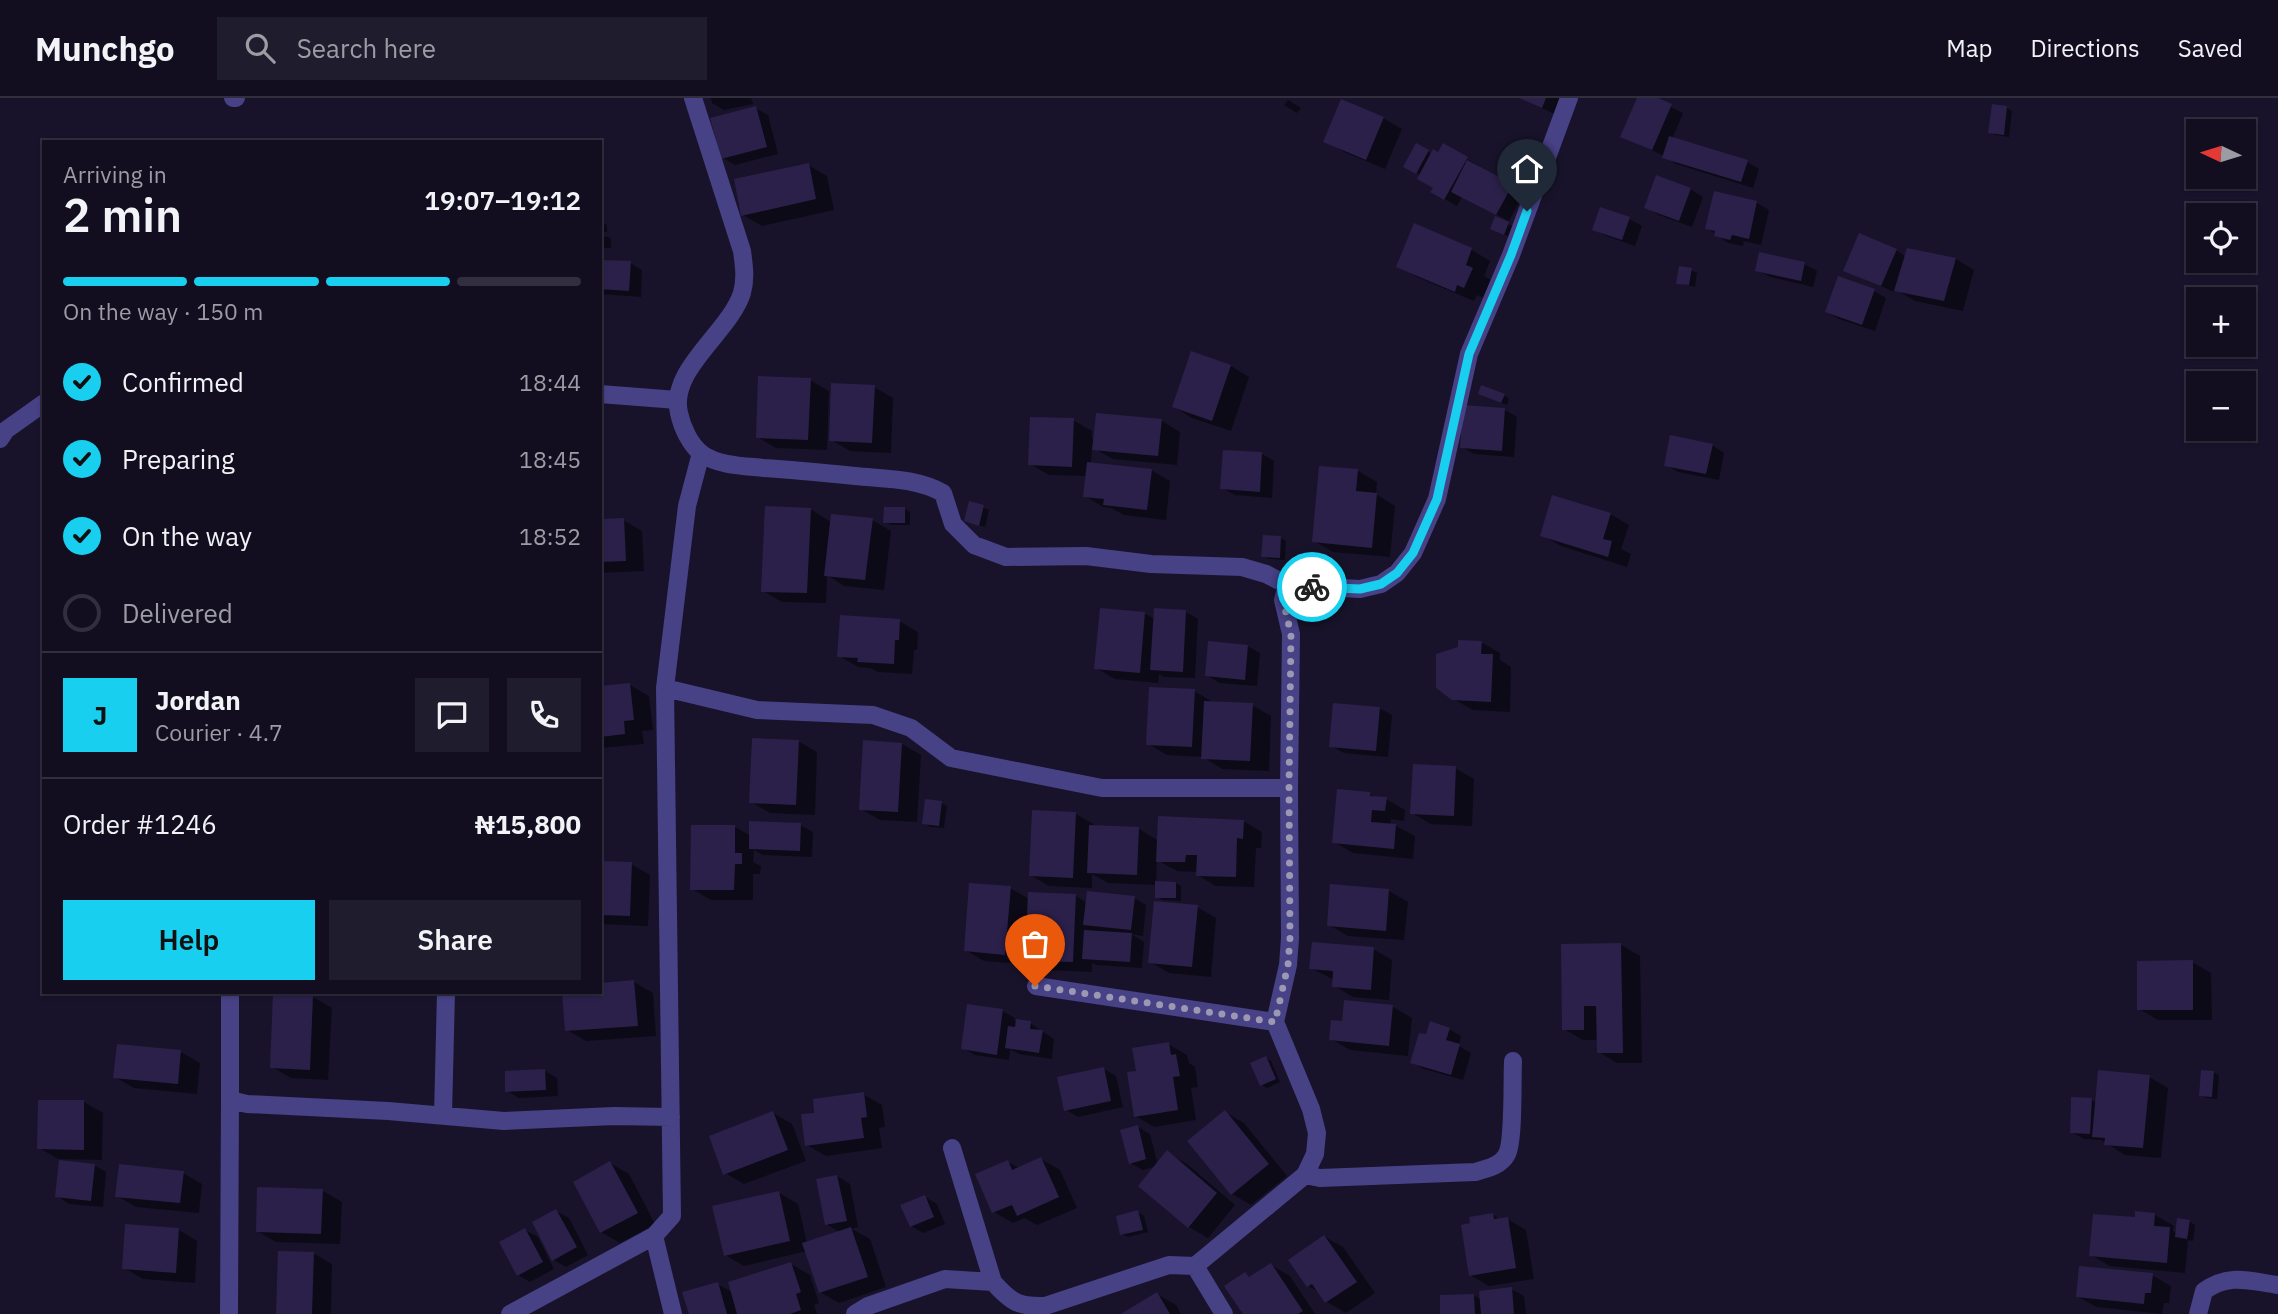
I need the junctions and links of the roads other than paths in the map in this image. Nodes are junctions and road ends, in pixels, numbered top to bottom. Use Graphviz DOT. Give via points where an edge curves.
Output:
graph roads {
  1 [pos="693,98"];
  2 [pos="1569,98"];
  3 [pos="602,394"];
  4 [pos="677,400"];
  5 [pos="42,404"];
  6 [pos="0,439"];
  7 [pos="701,453"];
  8 [pos="1287,585"];
  9 [pos="665,688"];
  10 [pos="1289,788"];
  11 [pos="1035,986"];
  12 [pos="230,994"];
  13 [pos="446,994"];
  14 [pos="1275,1022"];
  15 [pos="1513,1061"];
  16 [pos="230,1100"];
  17 [pos="443,1116"];
  18 [pos="671,1118"];
  19 [pos="952,1148"];
  20 [pos="1305,1175"];
  21 [pos="654,1236"];
  22 [pos="1195,1266"];
  23 [pos="993,1282"];
  24 [pos="2278,1285"];
  25 [pos="1046,1310"];
  26 [pos="229,1314"];
  27 [pos="510,1314"];
  28 [pos="673,1314"];
  29 [pos="855,1314"];
  30 [pos="1224,1314"];
  31 [pos="2198,1314"];
  1 -- 4 [label="street" via="746,275 726,323 689,370"];
  2 -- 8 [label="street" via="1469,354 1437,499 1413,553 1381,584 1360,589"];
  3 -- 4 [label="street"];
  4 -- 7 [label="street" via="688,437"];
  5 -- 6 [label="street"];
  7 -- 8 [label="street" via="716,461 748,466 927,484 943,493 953,524 974,544 1006,557 1086,556 1242,567"];
  7 -- 9 [label="street" via="687,506"];
  8 -- 10 [label="street" via="1283,600 1291,634"];
  9 -- 10 [label="street" via="757,710 873,715 911,728 951,758 1102,788"];
  9 -- 18 [label="street"];
  10 -- 14 [label="street" via="1290,938"];
  11 -- 14 [label="street"];
  12 -- 16 [label="street"];
  13 -- 17 [label="street"];
  14 -- 20 [label="street" via="1317,1133 1315,1154"];
  15 -- 20 [label="street" via="1510,1139 1507,1155 1493,1168 1320,1178"];
  16 -- 17 [label="street"];
  16 -- 26 [label="street"];
  17 -- 18 [label="street" via="504,1121"];
  18 -- 21 [label="street" via="672,1216"];
  19 -- 23 [label="street"];
  20 -- 22 [label="street"];
  21 -- 27 [label="street"];
  21 -- 28 [label="street"];
  22 -- 25 [label="street" via="1169,1265"];
  22 -- 30 [label="street"];
  23 -- 25 [label="street" via="1009,1299"];
  23 -- 29 [label="street" via="945,1279"];
  24 -- 31 [label="street" via="2238,1279 2217,1282 2204,1291"];
}
